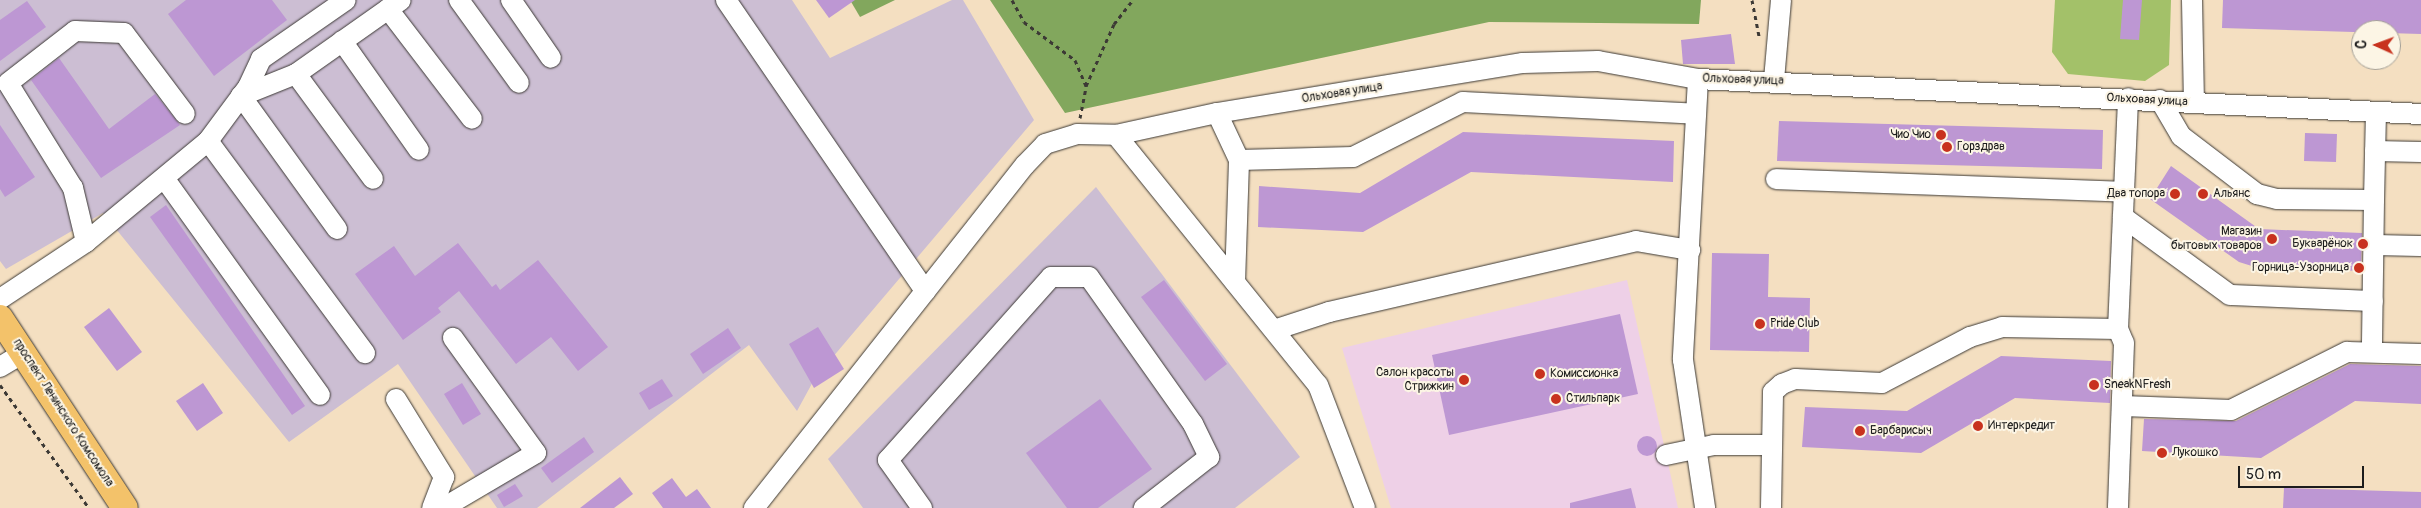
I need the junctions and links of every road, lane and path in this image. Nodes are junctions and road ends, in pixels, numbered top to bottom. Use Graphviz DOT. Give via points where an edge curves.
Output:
graph roads {
  1 [pos="346,0"];
  2 [pos="459,0"];
  3 [pos="511,0"];
  4 [pos="726,0"];
  5 [pos="1012,0"];
  6 [pos="1133,0"];
  7 [pos="1781,0"];
  8 [pos="2192,0"];
  9 [pos="395,5"];
  10 [pos="342,41"];
  11 [pos="551,58"];
  12 [pos="296,74"];
  13 [pos="1698,79"];
  14 [pos="1774,80"];
  15 [pos="519,83"];
  16 [pos="1086,86"];
  17 [pos="241,96"];
  18 [pos="2128,98"];
  19 [pos="2160,100"];
  20 [pos="2194,102"];
  21 [pos="1217,113"];
  22 [pos="2376,113"];
  23 [pos="185,114"];
  24 [pos="1696,114"];
  25 [pos="2421,114"];
  26 [pos="472,119"];
  27 [pos="1077,134"];
  28 [pos="1116,135"];
  29 [pos="208,141"];
  30 [pos="419,150"];
  31 [pos="2375,151"];
  32 [pos="2421,152"];
  33 [pos="1239,160"];
  34 [pos="164,178"];
  35 [pos="373,179"];
  36 [pos="1776,179"];
  37 [pos="2124,192"];
  38 [pos="2374,200"];
  39 [pos="2123,217"];
  40 [pos="337,229"];
  41 [pos="86,242"];
  42 [pos="2374,245"];
  43 [pos="2421,246"];
  44 [pos="1690,250"];
  45 [pos="1235,282"];
  46 [pos="925,291"];
  47 [pos="0,299"];
  48 [pos="2373,301"];
  49 [pos="0,318"];
  50 [pos="2118,329"];
  51 [pos="1274,330"];
  52 [pos="453,338"];
  53 [pos="2372,352"];
  54 [pos="23,353"];
  55 [pos="365,353"];
  56 [pos="2421,354"];
  57 [pos="0,367"];
  58 [pos="0,386"];
  59 [pos="320,395"];
  60 [pos="396,400"];
  61 [pos="2123,406"];
  62 [pos="1772,445"];
  63 [pos="1696,448"];
  64 [pos="1666,456"];
  65 [pos="89,508"];
  66 [pos="126,508"];
  67 [pos="432,508"];
  68 [pos="443,508"];
  69 [pos="754,508"];
  70 [pos="922,508"];
  71 [pos="1144,508"];
  72 [pos="1365,508"];
  73 [pos="1705,508"];
  74 [pos="1771,508"];
  75 [pos="2118,508"];
  1 -- 17 [label="street" via="261,59"];
  2 -- 15 [label="street"];
  3 -- 11 [label="street"];
  4 -- 46 [label="street"];
  5 -- 16 [label="path" via="1024,22 1075,60"];
  6 -- 16 [label="path" via="1114,24"];
  7 -- 14 [label="street"];
  8 -- 20 [label="street"];
  9 -- 10 [label="street"];
  9 -- 26 [label="street"];
  10 -- 12 [label="street"];
  10 -- 30 [label="street"];
  12 -- 17 [label="street"];
  12 -- 35 [label="street"];
  13 -- 14 [label="street, Ольховая улица"];
  13 -- 21 [label="street, Ольховая улица" via="1598,61 1523,63"];
  13 -- 24 [label="street"];
  14 -- 18 [label="street, Ольховая улица"];
  16 -- 27 [label="path"];
  17 -- 29 [label="street"];
  17 -- 40 [label="street"];
  18 -- 19 [label="street, Ольховая улица"];
  18 -- 37 [label="street"];
  19 -- 20 [label="street, Ольховая улица"];
  19 -- 38 [label="street" via="2181,136 2257,194 2278,199"];
  20 -- 22 [label="street, Ольховая улица"];
  21 -- 28 [label="street, Ольховая улица"];
  21 -- 33 [label="street"];
  22 -- 25 [label="street, Ольховая улица"];
  22 -- 31 [label="street"];
  23 -- 41 [label="street" via="124,32 75,31 8,83 73,188"];
  24 -- 33 [label="street" via="1462,102 1353,157"];
  24 -- 44 [label="street"];
  27 -- 28 [label="street, Ольховая улица"];
  27 -- 46 [label="street, Ольховая улица" via="1046,144 1025,165"];
  28 -- 45 [label="street"];
  29 -- 34 [label="street"];
  29 -- 55 [label="street"];
  31 -- 32 [label="street"];
  31 -- 38 [label="street"];
  33 -- 45 [label="street"];
  34 -- 41 [label="street"];
  34 -- 59 [label="street"];
  36 -- 37 [label="street"];
  37 -- 39 [label="street"];
  38 -- 42 [label="street"];
  39 -- 48 [label="street" via="2230,295"];
  39 -- 50 [label="street"];
  41 -- 47 [label="street"];
  42 -- 43 [label="street"];
  42 -- 48 [label="street"];
  44 -- 51 [label="street" via="1636,241 1329,312"];
  44 -- 63 [label="street" via="1683,360"];
  45 -- 51 [label="street"];
  46 -- 69 [label="street, Ольховая улица"];
  48 -- 53 [label="street"];
  49 -- 54 [label="main road, проспект Ленинского Комсомола"];
  50 -- 61 [label="street" via="2124,343"];
  50 -- 62 [label="street" via="2002,327 1970,337 1882,383 1795,379 1773,392"];
  51 -- 72 [label="street" via="1318,385"];
  52 -- 68 [label="street" via="536,453"];
  53 -- 56 [label="street"];
  53 -- 61 [label="street" via="2347,352 2231,410"];
  54 -- 57 [label="street"];
  54 -- 66 [label="main road, проспект Ленинского Комсомола"];
  58 -- 65 [label="path"];
  60 -- 67 [label="street" via="444,477"];
  61 -- 75 [label="street"];
  62 -- 63 [label="street"];
  62 -- 74 [label="street"];
  63 -- 64 [label="street"];
  63 -- 73 [label="street"];
  70 -- 71 [label="street" via="888,460 1051,277 1070,277 1089,278 1193,424 1209,457"];
}
